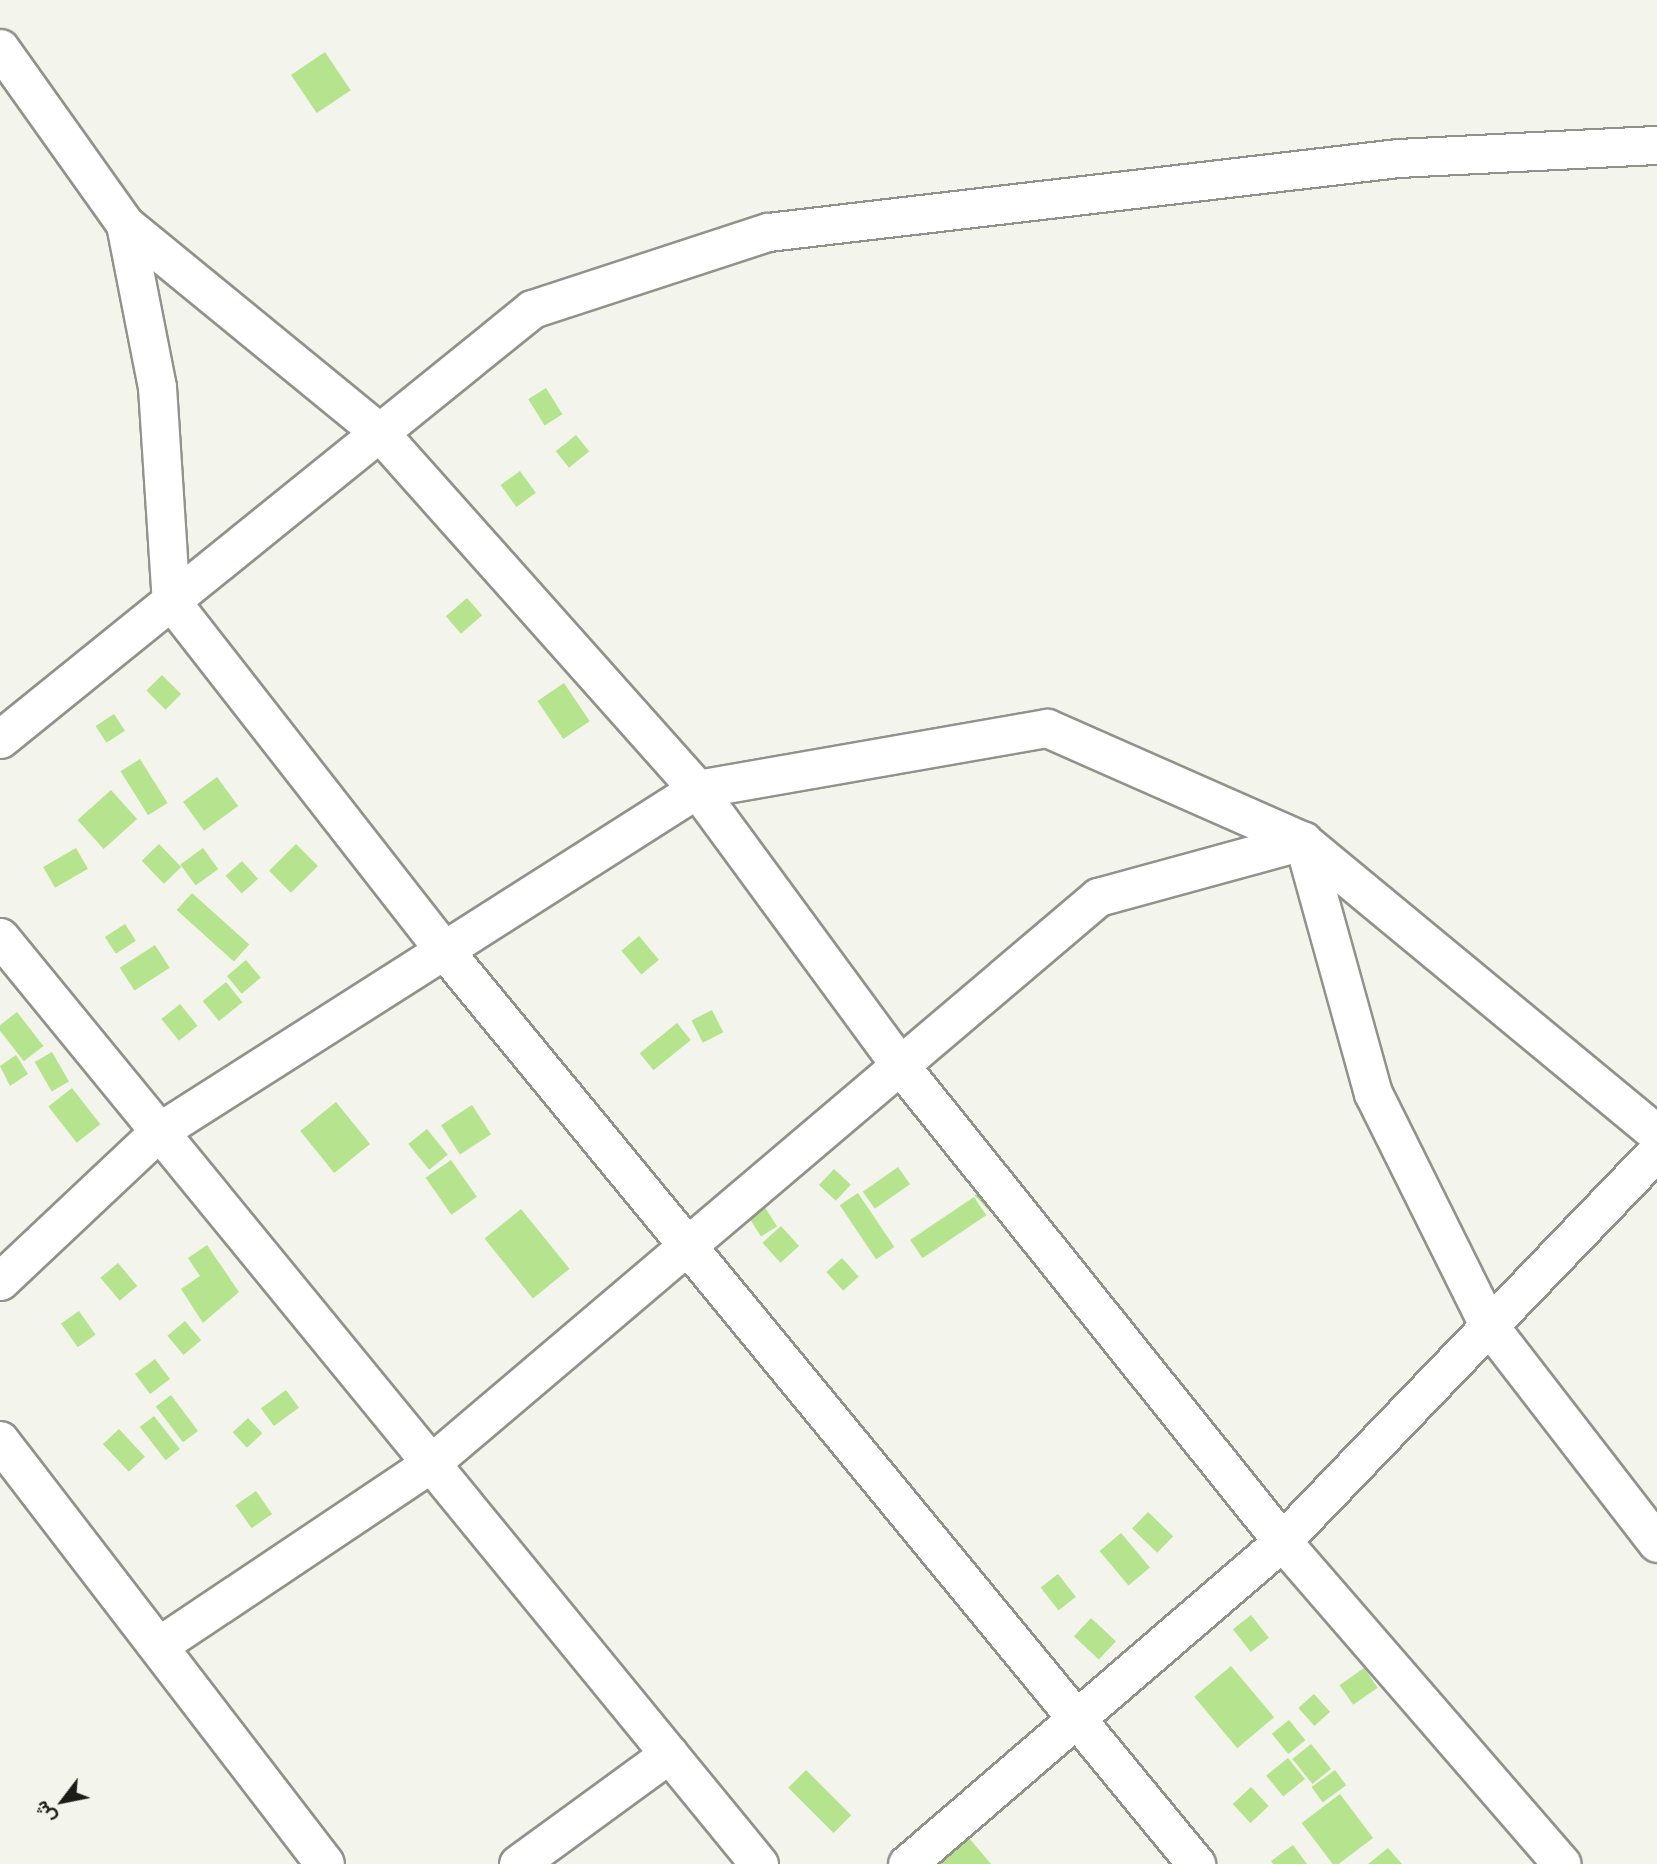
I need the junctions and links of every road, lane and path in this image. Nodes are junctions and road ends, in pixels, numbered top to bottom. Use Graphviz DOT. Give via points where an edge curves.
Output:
graph roads {
  1 [pos="0,48"];
  2 [pos="1657,145"];
  3 [pos="125,223"];
  4 [pos="379,432"];
  5 [pos="171,601"];
  6 [pos="0,739"];
  7 [pos="697,789"];
  8 [pos="1303,841"];
  9 [pos="0,937"];
  10 [pos="444,950"];
  11 [pos="899,1064"];
  12 [pos="158,1132"];
  13 [pos="1657,1134"];
  14 [pos="1657,1151"];
  15 [pos="685,1246"];
  16 [pos="0,1281"];
  17 [pos="1487,1324"];
  18 [pos="0,1441"];
  19 [pos="430,1463"];
  20 [pos="1282,1541"];
  21 [pos="1657,1543"];
  22 [pos="158,1646"];
  23 [pos="1077,1719"];
  24 [pos="669,1754"];
  25 [pos="325,1864"];
  26 [pos="518,1864"];
  27 [pos="759,1864"];
  28 [pos="907,1864"];
  29 [pos="1196,1864"];
  30 [pos="1562,1864"];
  1 -- 3 [label="street"];
  2 -- 4 [label="street" via="1398,158 768,232 532,309"];
  3 -- 4 [label="street"];
  3 -- 5 [label="street" via="157,387"];
  4 -- 5 [label="street"];
  4 -- 7 [label="street"];
  5 -- 6 [label="street"];
  5 -- 10 [label="street"];
  7 -- 8 [label="street" via="1047,728"];
  7 -- 10 [label="street"];
  7 -- 11 [label="street"];
  8 -- 11 [label="street" via="1098,897"];
  8 -- 13 [label="street"];
  8 -- 17 [label="street" via="1373,1093"];
  9 -- 12 [label="street"];
  10 -- 12 [label="street"];
  10 -- 15 [label="street"];
  11 -- 15 [label="street"];
  11 -- 20 [label="street"];
  12 -- 16 [label="street"];
  12 -- 19 [label="street"];
  14 -- 17 [label="street"];
  15 -- 19 [label="street"];
  15 -- 23 [label="street"];
  17 -- 20 [label="street"];
  17 -- 21 [label="street"];
  18 -- 22 [label="street"];
  19 -- 22 [label="street"];
  19 -- 24 [label="street"];
  20 -- 23 [label="street"];
  20 -- 30 [label="street"];
  22 -- 25 [label="street"];
  23 -- 28 [label="street"];
  23 -- 29 [label="street"];
  24 -- 26 [label="street"];
  24 -- 27 [label="street"];
}
